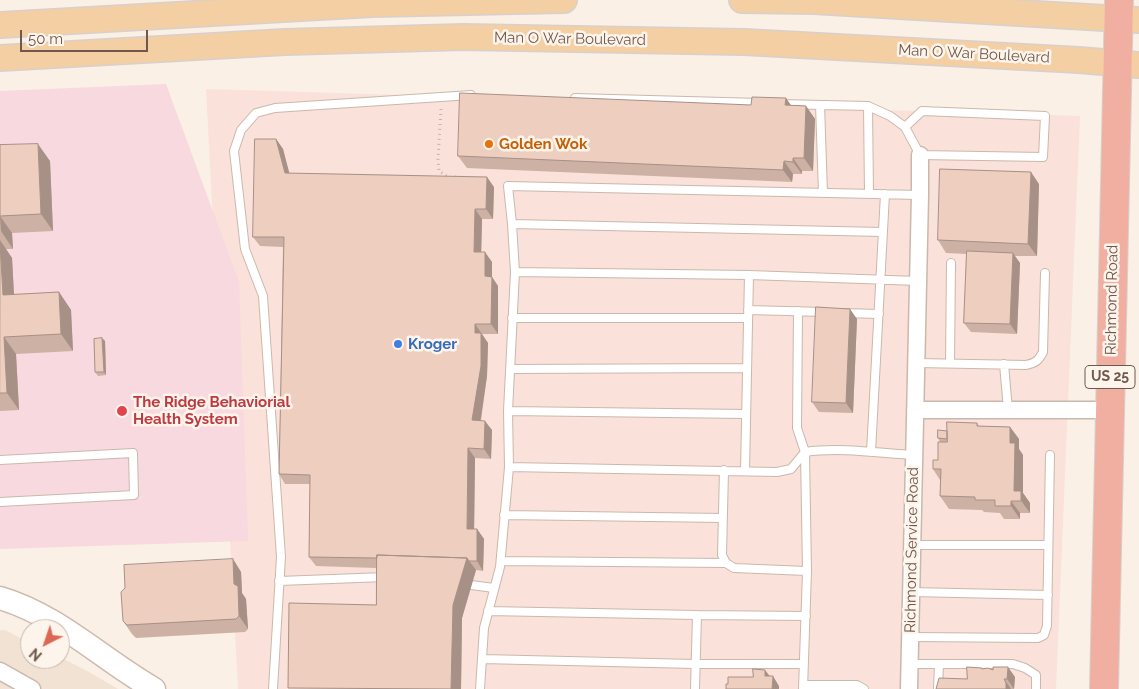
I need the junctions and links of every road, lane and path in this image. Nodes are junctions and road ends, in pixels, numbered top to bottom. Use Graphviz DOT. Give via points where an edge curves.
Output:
graph roads {
  1 [pos="564,0"];
  2 [pos="742,0"];
  3 [pos="1125,13"];
  4 [pos="0,25"];
  5 [pos="0,58"];
  6 [pos="1128,65"];
  7 [pos="483,95"];
  8 [pos="443,96"];
  9 [pos="562,98"];
  10 [pos="820,105"];
  11 [pos="868,106"];
  12 [pos="905,127"];
  13 [pos="920,154"];
  14 [pos="508,186"];
  15 [pos="823,193"];
  16 [pos="869,194"];
  17 [pos="886,194"];
  18 [pos="920,195"];
  19 [pos="512,224"];
  20 [pos="883,232"];
  21 [pos="950,263"];
  22 [pos="515,272"];
  23 [pos="1045,274"];
  24 [pos="749,275"];
  25 [pos="880,280"];
  26 [pos="918,281"];
  27 [pos="798,311"];
  28 [pos="748,314"];
  29 [pos="878,314"];
  30 [pos="512,318"];
  31 [pos="917,363"];
  32 [pos="950,364"];
  33 [pos="1004,364"];
  34 [pos="510,368"];
  35 [pos="746,368"];
  36 [pos="916,410"];
  37 [pos="1008,410"];
  38 [pos="1110,410"];
  39 [pos="508,411"];
  40 [pos="746,414"];
  41 [pos="806,452"];
  42 [pos="870,452"];
  43 [pos="914,455"];
  44 [pos="1050,455"];
  45 [pos="0,460"];
  46 [pos="509,467"];
  47 [pos="724,470"];
  48 [pos="745,471"];
  49 [pos="0,502"];
  50 [pos="504,515"];
  51 [pos="723,518"];
  52 [pos="912,545"];
  53 [pos="1048,545"];
  54 [pos="501,561"];
  55 [pos="726,563"];
  56 [pos="807,571"];
  57 [pos="385,577"];
  58 [pos="279,581"];
  59 [pos="471,585"];
  60 [pos="494,588"];
  61 [pos="911,592"];
  62 [pos="1048,595"];
  63 [pos="0,598"];
  64 [pos="488,612"];
  65 [pos="696,615"];
  66 [pos="806,616"];
  67 [pos="910,637"];
  68 [pos="482,659"];
  69 [pos="695,664"];
  70 [pos="804,664"];
  71 [pos="909,664"];
  72 [pos="939,664"];
  73 [pos="0,671"];
  74 [pos="803,687"];
  75 [pos="32,689"];
  76 [pos="154,689"];
  77 [pos="273,689"];
  78 [pos="480,689"];
  79 [pos="695,689"];
  80 [pos="864,689"];
  81 [pos="909,689"];
  82 [pos="938,689"];
  83 [pos="1036,689"];
  84 [pos="1104,689"];
  1 -- 4 [label="main road" via="372,4"];
  2 -- 3 [label="main road"];
  3 -- 6 [label="highway, Richmond Road / US 25"];
  5 -- 6 [label="main road, Man O War Boulevard" via="285,42 463,38 744,42"];
  6 -- 38 [label="highway, Richmond Road / US 25"];
  7 -- 8 [label="lane"];
  8 -- 14 [label="path" via="438,150 440,171 447,177 469,176"];
  8 -- 58 [label="lane" via="275,108 256,114 241,130 234,150 245,249 263,296"];
  9 -- 10 [label="lane"];
  10 -- 11 [label="lane"];
  10 -- 15 [label="lane"];
  11 -- 12 [label="lane"];
  11 -- 16 [label="lane"];
  12 -- 13 [label="lane"];
  12 -- 13 [label="lane" via="922,111 1044,116 1044,157"];
  13 -- 18 [label="street, Richmond Service Road"];
  14 -- 15 [label="lane"];
  14 -- 19 [label="lane"];
  15 -- 16 [label="lane"];
  16 -- 17 [label="lane"];
  17 -- 18 [label="lane"];
  17 -- 20 [label="lane"];
  18 -- 26 [label="street, Richmond Service Road"];
  19 -- 20 [label="lane"];
  19 -- 22 [label="lane"];
  20 -- 25 [label="lane"];
  21 -- 32 [label="lane"];
  22 -- 24 [label="lane"];
  22 -- 30 [label="lane"];
  23 -- 33 [label="lane" via="1044,352 1034,363"];
  24 -- 25 [label="lane"];
  24 -- 28 [label="lane"];
  25 -- 26 [label="lane"];
  25 -- 29 [label="lane"];
  26 -- 31 [label="street, Richmond Service Road"];
  27 -- 28 [label="lane"];
  27 -- 29 [label="lane"];
  27 -- 41 [label="lane" via="797,428"];
  28 -- 30 [label="lane"];
  28 -- 35 [label="lane"];
  29 -- 42 [label="lane"];
  30 -- 34 [label="lane"];
  31 -- 32 [label="lane"];
  31 -- 36 [label="street, Richmond Service Road"];
  32 -- 33 [label="lane"];
  33 -- 37 [label="lane"];
  34 -- 35 [label="lane"];
  34 -- 39 [label="lane"];
  35 -- 40 [label="lane"];
  36 -- 37 [label="street"];
  36 -- 43 [label="street, Richmond Service Road"];
  37 -- 38 [label="street"];
  38 -- 84 [label="highway, Richmond Road / US 25"];
  39 -- 40 [label="lane"];
  39 -- 46 [label="lane"];
  40 -- 48 [label="lane"];
  41 -- 42 [label="lane"];
  41 -- 48 [label="lane" via="791,469"];
  41 -- 56 [label="lane"];
  42 -- 43 [label="lane"];
  43 -- 52 [label="street, Richmond Service Road"];
  44 -- 53 [label="lane"];
  45 -- 49 [label="lane" via="133,453 134,495"];
  46 -- 47 [label="lane"];
  46 -- 50 [label="lane"];
  47 -- 48 [label="lane"];
  47 -- 51 [label="lane"];
  50 -- 51 [label="lane"];
  50 -- 54 [label="lane"];
  51 -- 55 [label="lane" via="722,555"];
  52 -- 53 [label="lane"];
  52 -- 61 [label="street, Richmond Service Road"];
  53 -- 62 [label="lane"];
  54 -- 55 [label="lane"];
  54 -- 60 [label="lane"];
  55 -- 56 [label="lane" via="734,568"];
  56 -- 66 [label="lane"];
  57 -- 58 [label="lane"];
  58 -- 77 [label="lane"];
  59 -- 60 [label="lane"];
  60 -- 64 [label="lane"];
  61 -- 62 [label="lane"];
  61 -- 67 [label="street, Richmond Service Road"];
  62 -- 67 [label="lane" via="1047,626 1038,638"];
  63 -- 76 [label="street" via="76,637"];
  64 -- 65 [label="lane"];
  64 -- 68 [label="lane"];
  65 -- 66 [label="lane"];
  65 -- 69 [label="lane"];
  66 -- 70 [label="lane"];
  67 -- 71 [label="street, Richmond Service Road"];
  68 -- 69 [label="lane"];
  68 -- 78 [label="lane"];
  69 -- 70 [label="lane"];
  69 -- 79 [label="lane"];
  70 -- 74 [label="lane"];
  71 -- 72 [label="lane"];
  71 -- 81 [label="street, Richmond Service Road"];
  72 -- 82 [label="lane"];
  72 -- 83 [label="lane" via="1012,664 1036,675"];
  73 -- 75 [label="street"];
  74 -- 80 [label="lane" via="857,685"];
}
